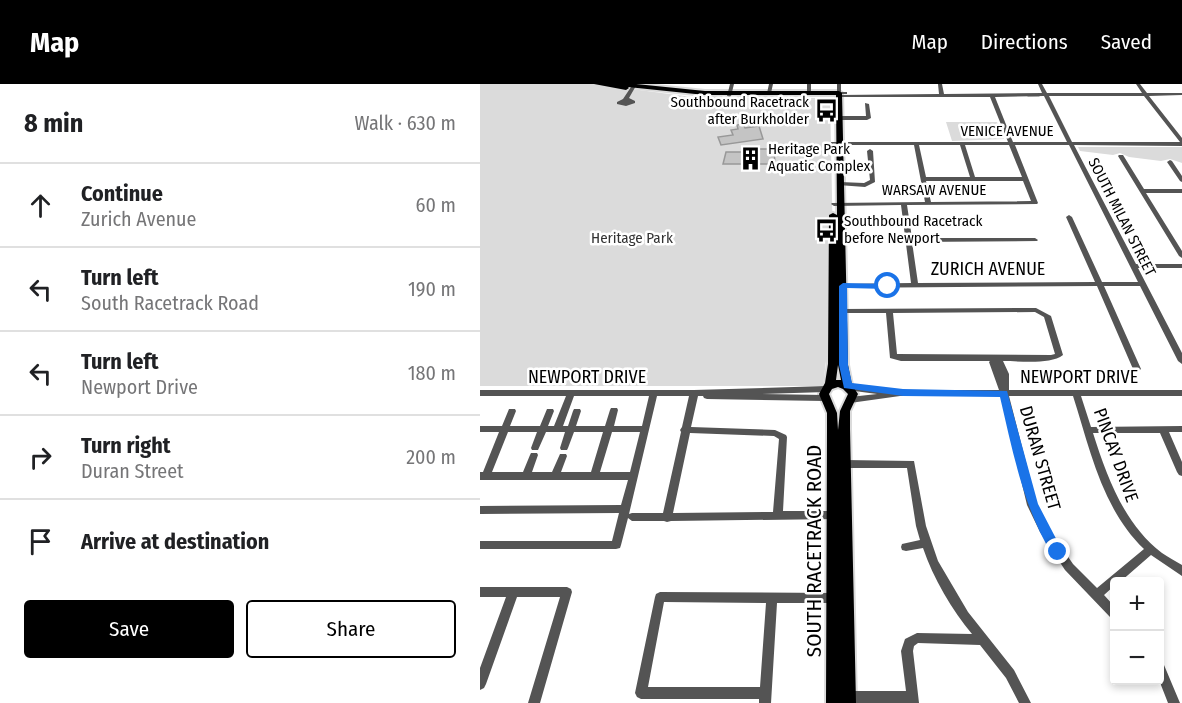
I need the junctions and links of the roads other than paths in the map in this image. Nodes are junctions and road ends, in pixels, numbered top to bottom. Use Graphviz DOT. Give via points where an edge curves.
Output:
graph roads {
  1 [pos="597,84"];
  2 [pos="620,84"];
  3 [pos="732,84"];
  4 [pos="771,84"];
  5 [pos="809,84"];
  6 [pos="835,84"];
  7 [pos="940,84"];
  8 [pos="1040,84"];
  9 [pos="1089,84"];
  10 [pos="1138,84"];
  11 [pos="634,87"];
  12 [pos="837,92"];
  13 [pos="770,93"];
  14 [pos="809,93"];
  15 [pos="992,94"];
  16 [pos="1044,94"];
  17 [pos="1095,94"];
  18 [pos="1146,94"];
  19 [pos="1182,94"];
  20 [pos="729,95"];
  21 [pos="942,95"];
  22 [pos="627,100"];
  23 [pos="867,104"];
  24 [pos="839,118"];
  25 [pos="836,143"];
  26 [pos="916,143"];
  27 [pos="962,143"];
  28 [pos="1010,143"];
  29 [pos="1069,143"];
  30 [pos="1182,143"];
  31 [pos="870,151"];
  32 [pos="1121,156"];
  33 [pos="1170,162"];
  34 [pos="1023,178"];
  35 [pos="923,179"];
  36 [pos="973,179"];
  37 [pos="1182,180"];
  38 [pos="840,184"];
  39 [pos="1142,191"];
  40 [pos="1182,191"];
  41 [pos="837,204"];
  42 [pos="904,204"];
  43 [pos="928,204"];
  44 [pos="1069,217"];
  45 [pos="909,240"];
  46 [pos="1035,240"];
  47 [pos="1182,256"];
  48 [pos="1133,266"];
  49 [pos="1182,266"];
  50 [pos="1099,284"];
  51 [pos="1142,284"];
  52 [pos="915,285"];
  53 [pos="838,286"];
  54 [pos="843,311"];
  55 [pos="889,311"];
  56 [pos="996,357"];
  57 [pos="1182,361"];
  58 [pos="1137,369"];
  59 [pos="849,387"];
  60 [pos="482,393"];
  61 [pos="571,393"];
  62 [pos="654,393"];
  63 [pos="694,393"];
  64 [pos="827,393"];
  65 [pos="903,393"];
  66 [pos="1004,393"];
  67 [pos="1182,393"];
  68 [pos="1076,394"];
  69 [pos="849,401"];
  70 [pos="480,402"];
  71 [pos="614,410"];
  72 [pos="512,411"];
  73 [pos="550,411"];
  74 [pos="577,411"];
  75 [pos="480,429"];
  76 [pos="507,429"];
  77 [pos="543,429"];
  78 [pos="557,429"];
  79 [pos="571,429"];
  80 [pos="609,429"];
  81 [pos="646,429"];
  82 [pos="1163,429"];
  83 [pos="1182,429"];
  84 [pos="684,430"];
  85 [pos="1089,430"];
  86 [pos="844,464"];
  87 [pos="1182,472"];
  88 [pos="483,476"];
  89 [pos="634,476"];
  90 [pos="526,477"];
  91 [pos="555,477"];
  92 [pos="594,477"];
  93 [pos="480,510"];
  94 [pos="629,513"];
  95 [pos="778,515"];
  96 [pos="839,515"];
  97 [pos="667,518"];
  98 [pos="925,543"];
  99 [pos="480,545"];
  100 [pos="906,547"];
  101 [pos="1149,551"];
  102 [pos="1182,572"];
  103 [pos="480,592"];
  104 [pos="513,592"];
  105 [pos="1096,595"];
  106 [pos="772,597"];
  107 [pos="834,598"];
  108 [pos="1110,609"];
  109 [pos="982,640"];
  110 [pos="1164,679"];
  111 [pos="480,684"];
  112 [pos="765,698"];
  113 [pos="834,700"];
  114 [pos="848,700"];
  115 [pos="913,700"];
  116 [pos="534,703"];
  117 [pos="1025,703"];
  118 [pos="1174,703"];
  1 -- 11 [label="main road"];
  2 -- 11 [label="main road"];
  3 -- 20 [label="street"];
  4 -- 13 [label="street"];
  5 -- 14 [label="street"];
  6 -- 12 [label="street, SOUTH RACETRACK ROAD"];
  7 -- 21 [label="street"];
  8 -- 16 [label="street, SOUTH MILAN STREET"];
  9 -- 17 [label="street"];
  10 -- 18 [label="street"];
  11 -- 20 [label="main road"];
  11 -- 22 [label="street"];
  12 -- 14 [label="main road"];
  12 -- 20 [label="main road"];
  12 -- 21 [label="street"];
  12 -- 24 [label="main road, SOUTH RACETRACK ROAD"];
  12 -- 25 [label="main road, SOUTH RACETRACK ROAD"];
  13 -- 14 [label="main road"];
  13 -- 20 [label="main road"];
  15 -- 16 [label="street"];
  15 -- 21 [label="street"];
  15 -- 28 [label="street"];
  16 -- 17 [label="street"];
  16 -- 29 [label="street, SOUTH MILAN STREET"];
  17 -- 18 [label="street"];
  18 -- 19 [label="street"];
  18 -- 30 [label="street"];
  23 -- 24 [label="street" via="869,117"];
  24 -- 25 [label="main road, SOUTH RACETRACK ROAD"];
  25 -- 26 [label="street, VENICE AVENUE"];
  25 -- 38 [label="main road, SOUTH RACETRACK ROAD"];
  25 -- 41 [label="main road, SOUTH RACETRACK ROAD"];
  26 -- 27 [label="street, VENICE AVENUE"];
  26 -- 35 [label="street"];
  27 -- 28 [label="street, VENICE AVENUE"];
  27 -- 36 [label="street"];
  28 -- 29 [label="street, VENICE AVENUE"];
  28 -- 34 [label="street"];
  29 -- 30 [label="street, VENICE AVENUE"];
  29 -- 48 [label="street, SOUTH MILAN STREET"];
  31 -- 38 [label="street" via="873,181 866,185"];
  32 -- 39 [label="street"];
  33 -- 37 [label="street"];
  34 -- 36 [label="street"];
  34 -- 43 [label="street, WARSAW AVENUE" via="1035,203"];
  35 -- 36 [label="street"];
  35 -- 43 [label="street"];
  38 -- 41 [label="main road, SOUTH RACETRACK ROAD"];
  39 -- 40 [label="street"];
  39 -- 47 [label="street"];
  41 -- 42 [label="street, WARSAW AVENUE"];
  41 -- 53 [label="main road, SOUTH RACETRACK ROAD"];
  42 -- 43 [label="street, WARSAW AVENUE"];
  42 -- 45 [label="street"];
  44 -- 50 [label="street"];
  45 -- 46 [label="street"];
  45 -- 52 [label="street"];
  48 -- 49 [label="street"];
  48 -- 51 [label="street, SOUTH MILAN STREET"];
  50 -- 51 [label="street, ZURICH AVENUE"];
  50 -- 52 [label="street, ZURICH AVENUE"];
  50 -- 58 [label="street"];
  51 -- 57 [label="street, SOUTH MILAN STREET"];
  52 -- 53 [label="street, ZURICH AVENUE"];
  53 -- 54 [label="main road, SOUTH RACETRACK ROAD"];
  53 -- 64 [label="main road, SOUTH RACETRACK ROAD" via="833,364"];
  54 -- 55 [label="street"];
  54 -- 59 [label="main road, SOUTH RACETRACK ROAD" via="843,365"];
  55 -- 56 [label="street" via="893,356"];
  55 -- 56 [label="street" via="1043,311 1059,355"];
  56 -- 66 [label="street, DURAN STREET" via="993,363"];
  59 -- 64 [label="main road" via="838,383"];
  59 -- 65 [label="street, NEWPORT DRIVE"];
  59 -- 69 [label="main road" via="853,394"];
  60 -- 61 [label="street, NEWPORT DRIVE"];
  60 -- 70 [label="street"];
  61 -- 62 [label="street, NEWPORT DRIVE"];
  61 -- 78 [label="street"];
  62 -- 63 [label="street, NEWPORT DRIVE"];
  62 -- 81 [label="street"];
  63 -- 64 [label="street, NEWPORT DRIVE" via="718,398"];
  63 -- 84 [label="street"];
  64 -- 69 [label="main road" via="839,404"];
  64 -- 96 [label="main road, SOUTH RACETRACK ROAD" via="833,420"];
  65 -- 66 [label="street, NEWPORT DRIVE"];
  65 -- 69 [label="street, NEWPORT DRIVE"];
  66 -- 68 [label="street, NEWPORT DRIVE"];
  66 -- 105 [label="street, DURAN STREET" via="1037,516 1058,552"];
  67 -- 68 [label="street, NEWPORT DRIVE"];
  68 -- 85 [label="street, PINCAY DRIVE"];
  69 -- 86 [label="main road, SOUTH RACETRACK ROAD"];
  71 -- 80 [label="street"];
  72 -- 76 [label="street"];
  73 -- 77 [label="street"];
  74 -- 79 [label="street"];
  75 -- 76 [label="street"];
  76 -- 77 [label="street"];
  76 -- 88 [label="street"];
  77 -- 78 [label="street"];
  77 -- 90 [label="street"];
  78 -- 79 [label="street"];
  79 -- 80 [label="street"];
  79 -- 91 [label="street"];
  80 -- 81 [label="street"];
  80 -- 92 [label="street"];
  81 -- 89 [label="street"];
  82 -- 83 [label="street"];
  82 -- 85 [label="street"];
  82 -- 87 [label="street"];
  84 -- 95 [label="street" via="775,433 783,437"];
  84 -- 97 [label="street"];
  85 -- 101 [label="street, PINCAY DRIVE" via="1119,514"];
  86 -- 96 [label="main road, SOUTH RACETRACK ROAD"];
  86 -- 98 [label="street" via="911,464"];
  88 -- 90 [label="street"];
  89 -- 92 [label="street"];
  89 -- 94 [label="street"];
  90 -- 91 [label="street"];
  91 -- 92 [label="street"];
  93 -- 94 [label="street"];
  94 -- 97 [label="street"];
  94 -- 99 [label="street" via="616,545"];
  95 -- 96 [label="street"];
  95 -- 97 [label="street"];
  96 -- 107 [label="main road, SOUTH RACETRACK ROAD"];
  96 -- 114 [label="main road, SOUTH RACETRACK ROAD"];
  98 -- 100 [label="street"];
  98 -- 109 [label="street" via="953,598"];
  101 -- 102 [label="street, PINCAY DRIVE"];
  101 -- 105 [label="street"];
  103 -- 104 [label="street"];
  104 -- 111 [label="street"];
  104 -- 116 [label="street" via="567,592"];
  105 -- 108 [label="street, DURAN STREET"];
  106 -- 107 [label="street"];
  106 -- 112 [label="street"];
  106 -- 112 [label="street" via="660,597 641,693"];
  107 -- 113 [label="main road, SOUTH RACETRACK ROAD"];
  109 -- 115 [label="street" via="917,638 909,643"];
  109 -- 117 [label="street" via="1010,674"];
  110 -- 118 [label="street"];
  113 -- 114 [label="street"];
  114 -- 115 [label="street"];
}
